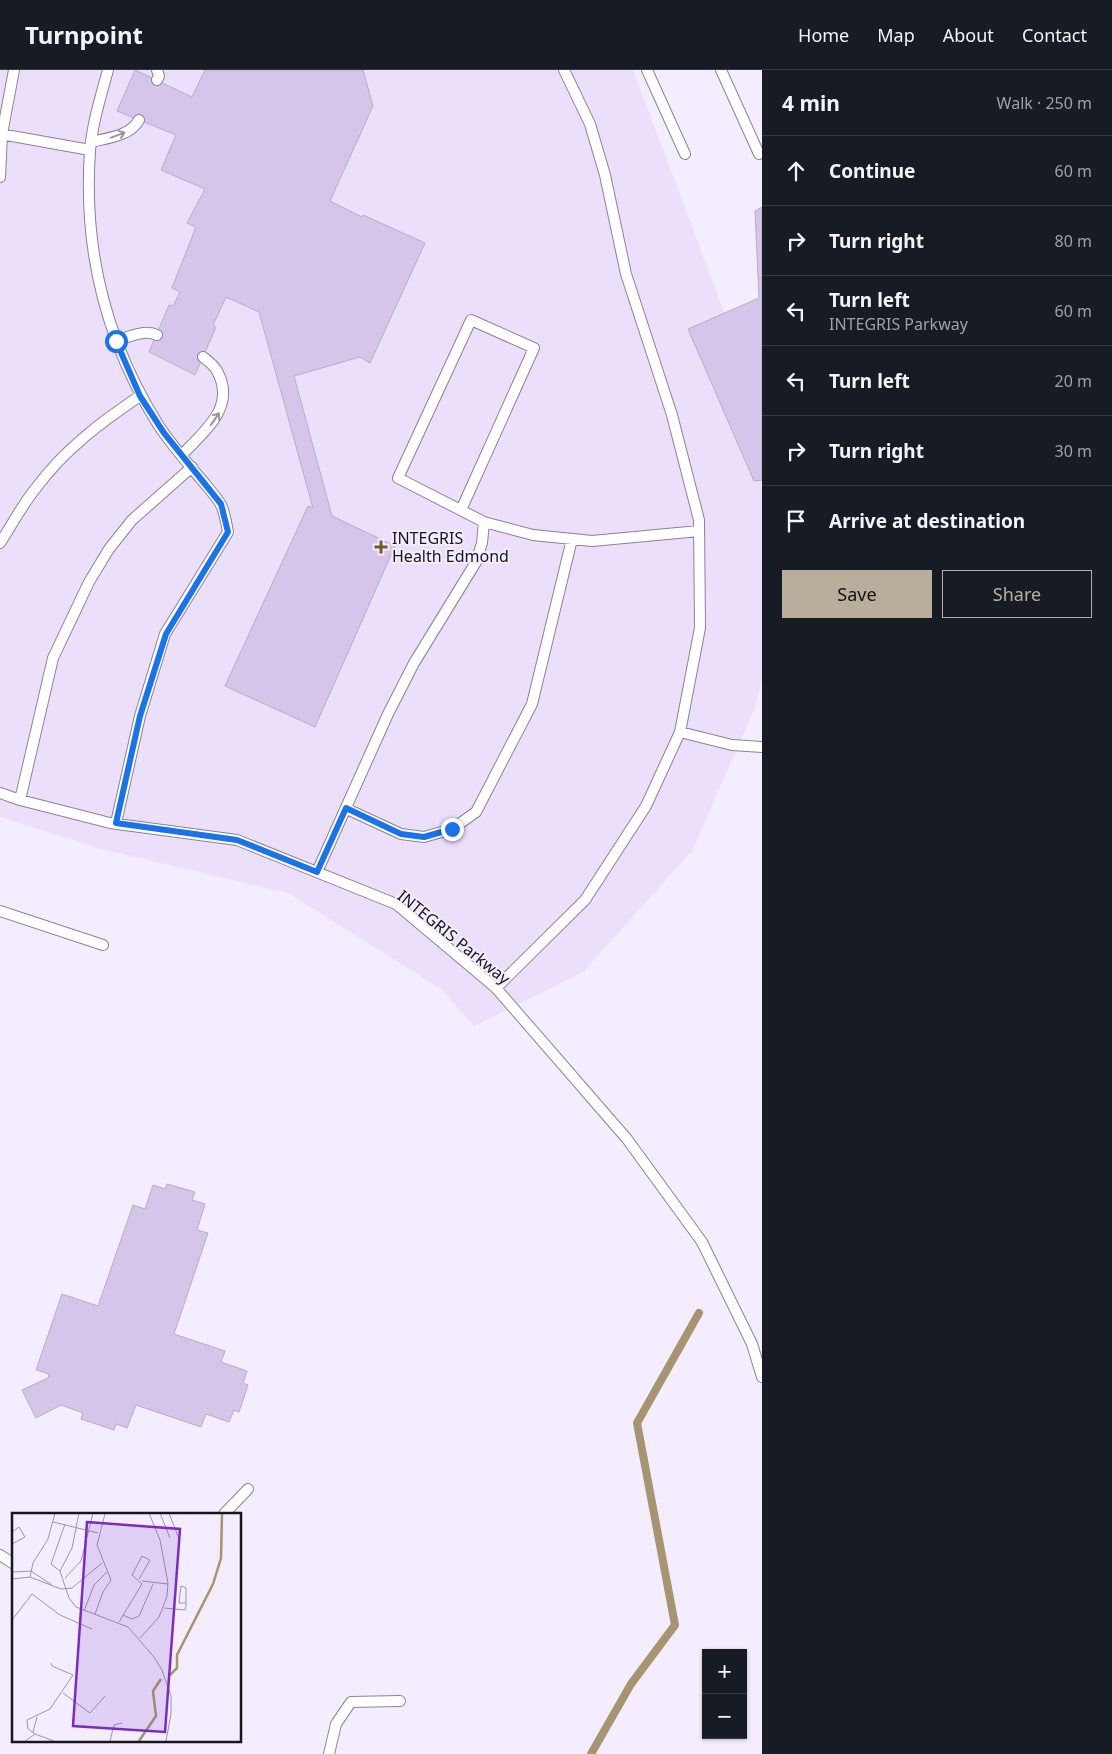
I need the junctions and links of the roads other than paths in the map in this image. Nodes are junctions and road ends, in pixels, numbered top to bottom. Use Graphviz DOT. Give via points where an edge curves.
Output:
graph roads {
  1 [pos="14,70"];
  2 [pos="108,70"];
  3 [pos="564,70"];
  4 [pos="647,70"];
  5 [pos="721,70"];
  6 [pos="139,120"];
  7 [pos="1,134"];
  8 [pos="91,146"];
  9 [pos="685,154"];
  10 [pos="759,154"];
  11 [pos="0,177"];
  12 [pos="157,335"];
  13 [pos="116,341"];
  14 [pos="203,357"];
  15 [pos="140,396"];
  16 [pos="182,455"];
  17 [pos="192,467"];
  18 [pos="461,510"];
  19 [pos="484,522"];
  20 [pos="699,531"];
  21 [pos="572,539"];
  22 [pos="0,543"];
  23 [pos="680,732"];
  24 [pos="762,747"];
  25 [pos="0,792"];
  26 [pos="20,800"];
  27 [pos="346,808"];
  28 [pos="116,823"];
  29 [pos="317,872"];
  30 [pos="0,911"];
  31 [pos="103,945"];
  32 [pos="496,988"];
  33 [pos="762,1377"];
  34 [pos="248,1489"];
  35 [pos="225,1513"];
  36 [pos="0,1555"];
  37 [pos="12,1563"];
  38 [pos="400,1701"];
  39 [pos="329,1754"];
  1 -- 7 [label="lane"];
  2 -- 8 [label="lane"];
  3 -- 20 [label="lane" via="590,124 605,175 626,274 672,415"];
  4 -- 9 [label="lane"];
  5 -- 10 [label="lane"];
  8 -- 6 [label="lane, one-way" via="134,128"];
  7 -- 8 [label="lane"];
  7 -- 11 [label="lane"];
  8 -- 13 [label="lane" via="89,200 93,251"];
  12 -- 13 [label="lane" via="152,332"];
  13 -- 15 [label="lane"];
  16 -- 14 [label="lane, one-way" via="212,423 222,404 222,384 217,370"];
  15 -- 16 [label="lane"];
  15 -- 22 [label="lane" via="106,418 53,467"];
  16 -- 17 [label="lane"];
  17 -- 26 [label="lane" via="132,520 89,582 53,658"];
  17 -- 28 [label="lane" via="221,504 228,532 166,634 140,716"];
  18 -- 18 [label="lane" via="398,478 471,320 534,348"];
  18 -- 19 [label="lane"];
  19 -- 21 [label="lane" via="533,535"];
  19 -- 27 [label="lane" via="476,562 414,663"];
  20 -- 21 [label="lane" via="592,541"];
  20 -- 23 [label="lane" via="700,628"];
  21 -- 27 [label="lane" via="532,704 476,812 452,829 424,837 401,834"];
  23 -- 24 [label="lane" via="732,745"];
  23 -- 32 [label="lane" via="646,806 586,900"];
  25 -- 26 [label="lane, INTEGRIS Parkway"];
  26 -- 28 [label="lane, INTEGRIS Parkway"];
  27 -- 29 [label="lane"];
  28 -- 29 [label="lane, INTEGRIS Parkway" via="237,840"];
  29 -- 32 [label="lane, INTEGRIS Parkway" via="396,904"];
  30 -- 31 [label="lane"];
  32 -- 33 [label="lane, INTEGRIS Parkway" via="626,1139 702,1242 752,1344"];
  34 -- 35 [label="lane"];
  36 -- 37 [label="lane"];
  38 -- 39 [label="lane" via="351,1702 336,1724"];
}
